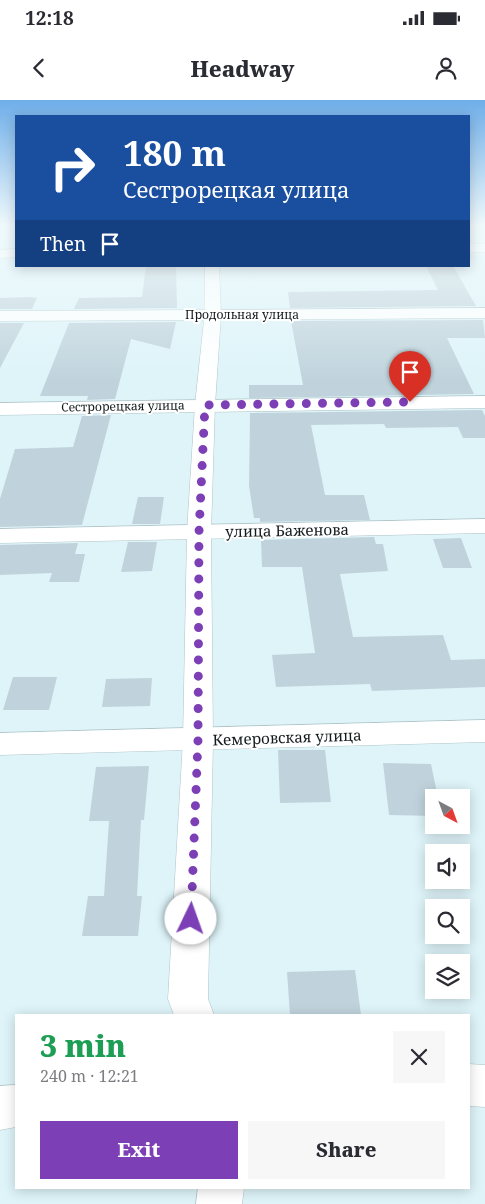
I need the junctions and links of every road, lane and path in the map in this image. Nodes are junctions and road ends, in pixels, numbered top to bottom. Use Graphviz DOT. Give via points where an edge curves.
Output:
graph roads {
  1 [pos="212,278"];
  2 [pos="485,312"];
  3 [pos="213,314"];
  4 [pos="0,316"];
  5 [pos="485,402"];
  6 [pos="205,405"];
  7 [pos="0,409"];
  8 [pos="485,526"];
  9 [pos="199,532"];
  10 [pos="0,536"];
  11 [pos="485,731"];
  12 [pos="198,740"];
  13 [pos="0,744"];
  14 [pos="194,1014"];
  15 [pos="470,1085"];
  16 [pos="485,1086"];
  17 [pos="15,1106"];
  18 [pos="0,1108"];
  19 [pos="221,1189"];
  20 [pos="219,1204"];
  1 -- 3 [label="street"];
  2 -- 3 [label="street, Продольная улица"];
  3 -- 4 [label="street, Продольная улица"];
  3 -- 6 [label="street"];
  5 -- 6 [label="street, Сестрорецкая улица"];
  6 -- 7 [label="street, Сестрорецкая улица"];
  6 -- 9 [label="street"];
  8 -- 9 [label="street, улица Баженова"];
  9 -- 10 [label="street, улица Баженова"];
  9 -- 12 [label="street"];
  11 -- 12 [label="street, Кемеровская улица"];
  12 -- 13 [label="street, Кемеровская улица"];
  12 -- 14 [label="street" via="188,999"];
  15 -- 16 [label="street"];
  17 -- 18 [label="street"];
  19 -- 20 [label="street"];
}
